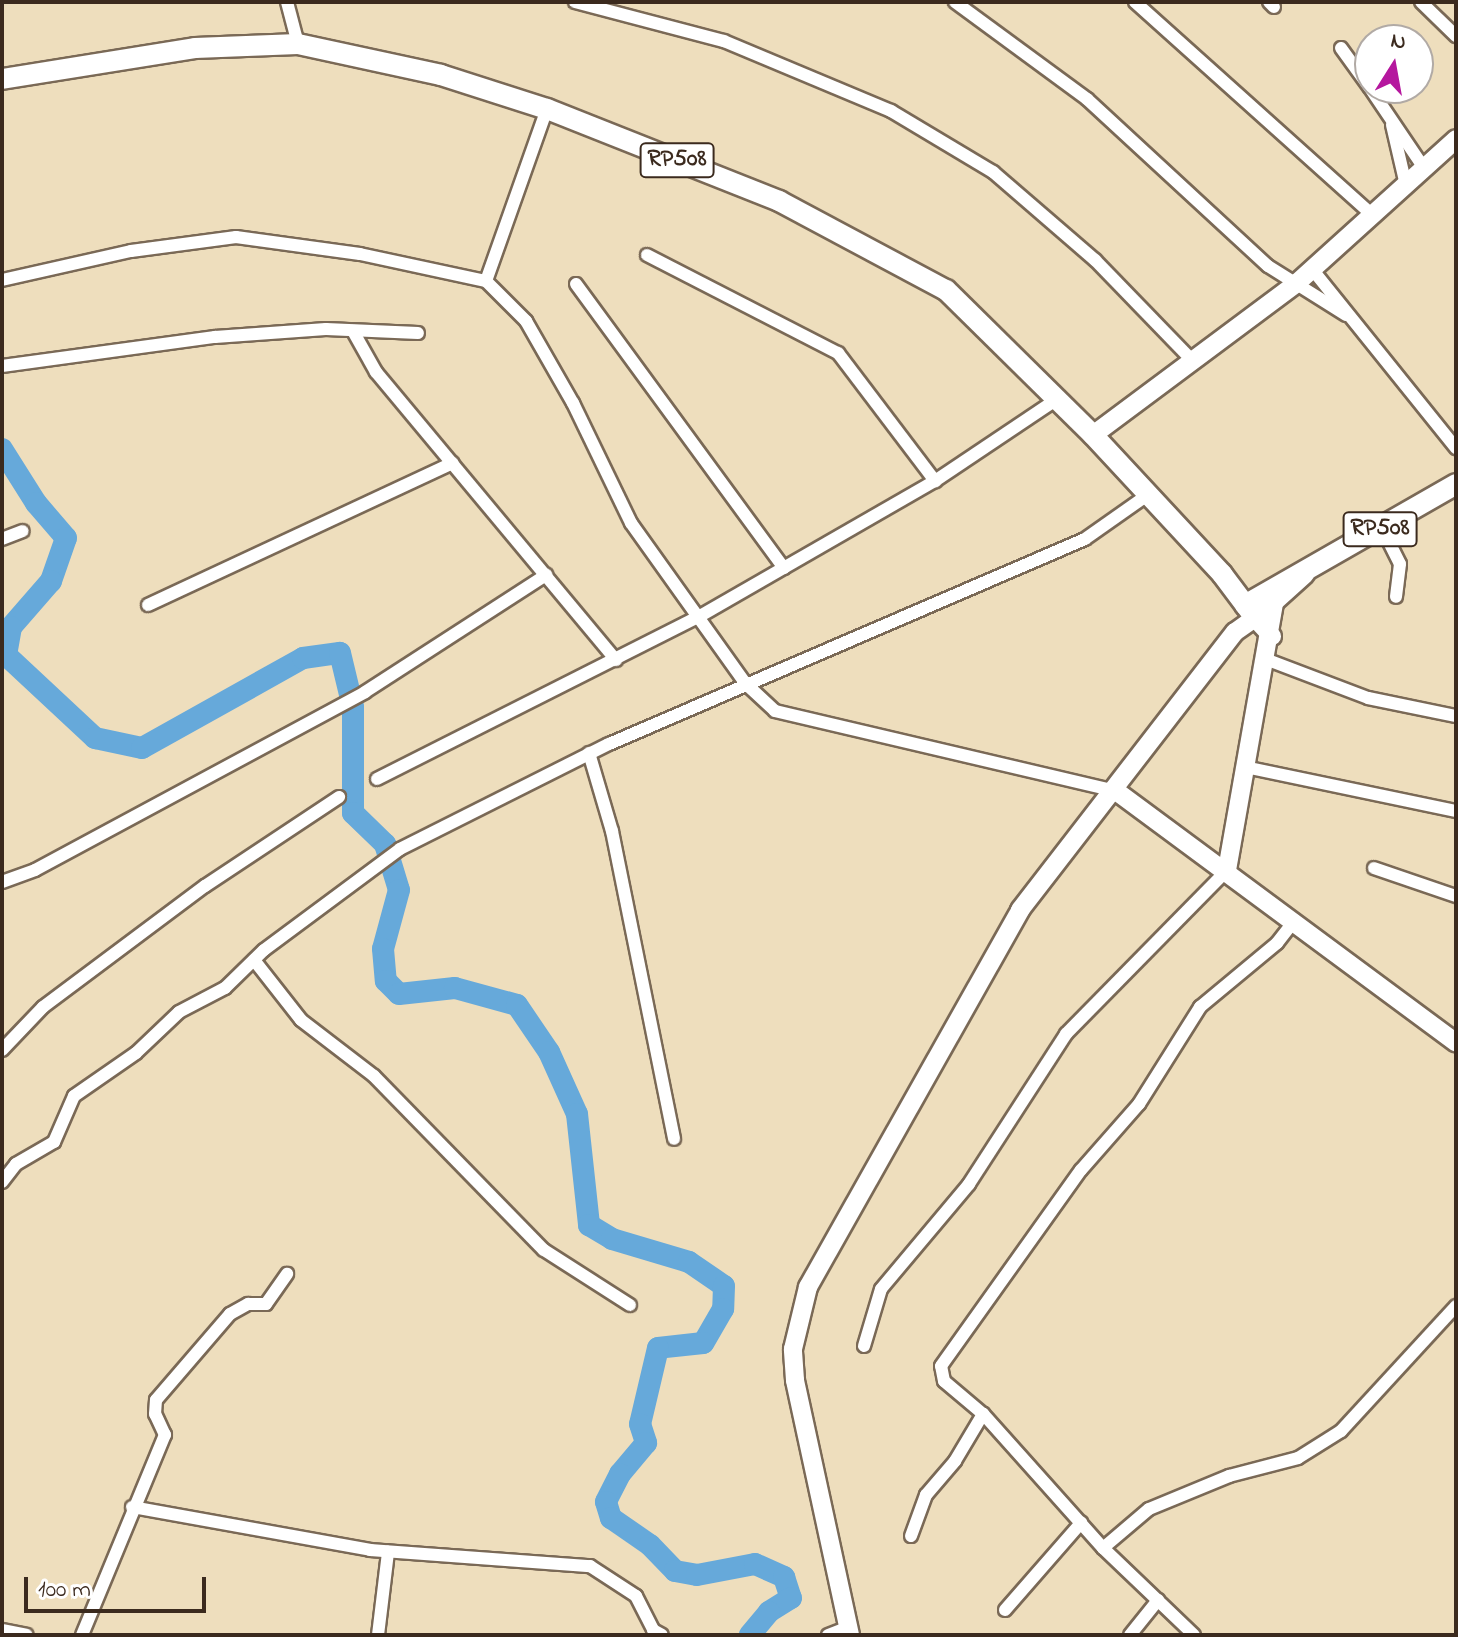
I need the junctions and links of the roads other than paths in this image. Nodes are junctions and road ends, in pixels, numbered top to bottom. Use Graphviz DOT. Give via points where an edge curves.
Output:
graph roads {
  1 [pos="287,2"];
  2 [pos="575,2"];
  3 [pos="955,2"];
  4 [pos="1135,2"];
  5 [pos="1421,2"];
  6 [pos="1456,13"];
  7 [pos="1444,24"];
  8 [pos="1456,36"];
  9 [pos="298,44"];
  10 [pos="1341,48"];
  11 [pos="1354,66"];
  12 [pos="2,79"];
  13 [pos="1382,104"];
  14 [pos="547,109"];
  15 [pos="1390,115"];
  16 [pos="1456,139"];
  17 [pos="1424,168"];
  18 [pos="1406,185"];
  19 [pos="1372,215"];
  20 [pos="647,255"];
  21 [pos="1305,275"];
  22 [pos="2,280"];
  23 [pos="486,281"];
  24 [pos="576,284"];
  25 [pos="1346,315"];
  26 [pos="353,331"];
  27 [pos="418,333"];
  28 [pos="1193,361"];
  29 [pos="2,366"];
  30 [pos="1057,399"];
  31 [pos="1093,435"];
  32 [pos="1456,448"];
  33 [pos="452,463"];
  34 [pos="935,481"];
  35 [pos="1456,484"];
  36 [pos="1146,496"];
  37 [pos="1382,528"];
  38 [pos="23,531"];
  39 [pos="2,539"];
  40 [pos="784,568"];
  41 [pos="1222,574"];
  42 [pos="546,575"];
  43 [pos="1270,597"];
  44 [pos="1396,597"];
  45 [pos="148,605"];
  46 [pos="1250,611"];
  47 [pos="700,616"];
  48 [pos="1272,636"];
  49 [pos="616,660"];
  50 [pos="1268,660"];
  51 [pos="745,683"];
  52 [pos="1456,716"];
  53 [pos="589,753"];
  54 [pos="1245,767"];
  55 [pos="377,779"];
  56 [pos="1116,791"];
  57 [pos="339,797"];
  58 [pos="1456,811"];
  59 [pos="1374,868"];
  60 [pos="1227,870"];
  61 [pos="2,882"];
  62 [pos="1456,896"];
  63 [pos="1295,920"];
  64 [pos="254,960"];
  65 [pos="1456,1043"];
  66 [pos="2,1050"];
  67 [pos="674,1139"];
  68 [pos="2,1182"];
  69 [pos="287,1274"];
  70 [pos="630,1305"];
  71 [pos="1456,1306"];
  72 [pos="864,1346"];
  73 [pos="983,1414"];
  74 [pos="132,1507"];
  75 [pos="1081,1523"];
  76 [pos="911,1536"];
  77 [pos="1103,1548"];
  78 [pos="388,1552"];
  79 [pos="1158,1600"];
  80 [pos="1005,1610"];
  81 [pos="2,1630"];
  82 [pos="849,1631"];
  83 [pos="27,1635"];
  84 [pos="82,1635"];
  85 [pos="378,1635"];
  86 [pos="662,1635"];
  87 [pos="828,1635"];
  88 [pos="1130,1635"];
  89 [pos="1194,1635"];
  1 -- 9 [label="street"];
  2 -- 28 [label="street" via="724,41 891,111 993,172 1095,260"];
  3 -- 21 [label="street" via="1087,99 1268,266"];
  4 -- 19 [label="street"];
  5 -- 7 [label="street"];
  6 -- 7 [label="street"];
  7 -- 8 [label="street"];
  9 -- 12 [label="main road, RP508" via="195,48"];
  9 -- 14 [label="main road, RP508" via="441,75"];
  10 -- 11 [label="street"];
  13 -- 15 [label="street"];
  14 -- 23 [label="street"];
  14 -- 30 [label="main road, RP508" via="779,201 917,270 946,290"];
  15 -- 17 [label="street"];
  15 -- 18 [label="street"];
  16 -- 17 [label="street"];
  17 -- 18 [label="street"];
  18 -- 19 [label="street"];
  19 -- 21 [label="street"];
  20 -- 34 [label="street" via="838,353"];
  21 -- 25 [label="street"];
  21 -- 25 [label="street"];
  21 -- 28 [label="street"];
  22 -- 23 [label="street" via="131,251 252,237"];
  23 -- 47 [label="street" via="526,321 631,523"];
  24 -- 40 [label="street"];
  25 -- 32 [label="street"];
  26 -- 27 [label="street"];
  26 -- 29 [label="street" via="215,337"];
  26 -- 33 [label="street" via="376,372"];
  28 -- 31 [label="street"];
  30 -- 31 [label="main road, RP508"];
  30 -- 34 [label="street"];
  31 -- 36 [label="main road, RP508"];
  33 -- 42 [label="street"];
  33 -- 45 [label="street"];
  34 -- 40 [label="street"];
  35 -- 37 [label="main road, RP508"];
  36 -- 41 [label="main road, RP508"];
  36 -- 51 [label="street" via="1085,539"];
  37 -- 43 [label="main road, RP508"];
  37 -- 44 [label="street" via="1400,564"];
  38 -- 39 [label="street"];
  40 -- 47 [label="street"];
  41 -- 43 [label="main road, RP508"];
  41 -- 46 [label="main road, RP508"];
  42 -- 49 [label="street"];
  42 -- 61 [label="street" via="365,692 35,870"];
  43 -- 46 [label="main road, RP508"];
  43 -- 48 [label="street"];
  46 -- 48 [label="street"];
  46 -- 56 [label="street"];
  47 -- 49 [label="street"];
  47 -- 51 [label="street"];
  48 -- 50 [label="street"];
  49 -- 55 [label="street"];
  50 -- 52 [label="street" via="1368,698"];
  50 -- 54 [label="street"];
  51 -- 53 [label="street"];
  51 -- 56 [label="street" via="775,711 795,719"];
  53 -- 64 [label="street" via="400,849"];
  53 -- 67 [label="street" via="612,831"];
  54 -- 58 [label="street"];
  54 -- 60 [label="street"];
  56 -- 60 [label="street"];
  56 -- 82 [label="street" via="1020,910 808,1287 793,1349 795,1380"];
  57 -- 66 [label="street" via="205,886 43,1007"];
  59 -- 62 [label="street"];
  60 -- 63 [label="street"];
  60 -- 72 [label="street" via="1066,1034 969,1184 881,1289"];
  63 -- 65 [label="street"];
  63 -- 73 [label="street" via="1277,943 1191,1018 1139,1104 1081,1170 944,1360 944,1381"];
  64 -- 68 [label="street" via="225,988 179,1012 136,1053 74,1096 54,1142 16,1164"];
  64 -- 70 [label="street" via="301,1020 374,1076 544,1250"];
  69 -- 74 [label="street" via="266,1304 248,1304 230,1314 156,1400 155,1414 165,1435"];
  71 -- 77 [label="street" via="1341,1431 1298,1458 1229,1476 1149,1509"];
  73 -- 75 [label="street"];
  73 -- 76 [label="street" via="955,1461 926,1495"];
  74 -- 78 [label="street"];
  74 -- 84 [label="street"];
  75 -- 77 [label="street"];
  75 -- 80 [label="street"];
  77 -- 79 [label="street"];
  78 -- 85 [label="street"];
  78 -- 86 [label="street" via="594,1567 636,1596 653,1630"];
  79 -- 88 [label="street"];
  79 -- 89 [label="street"];
  81 -- 83 [label="street"];
  82 -- 87 [label="street"];
}
